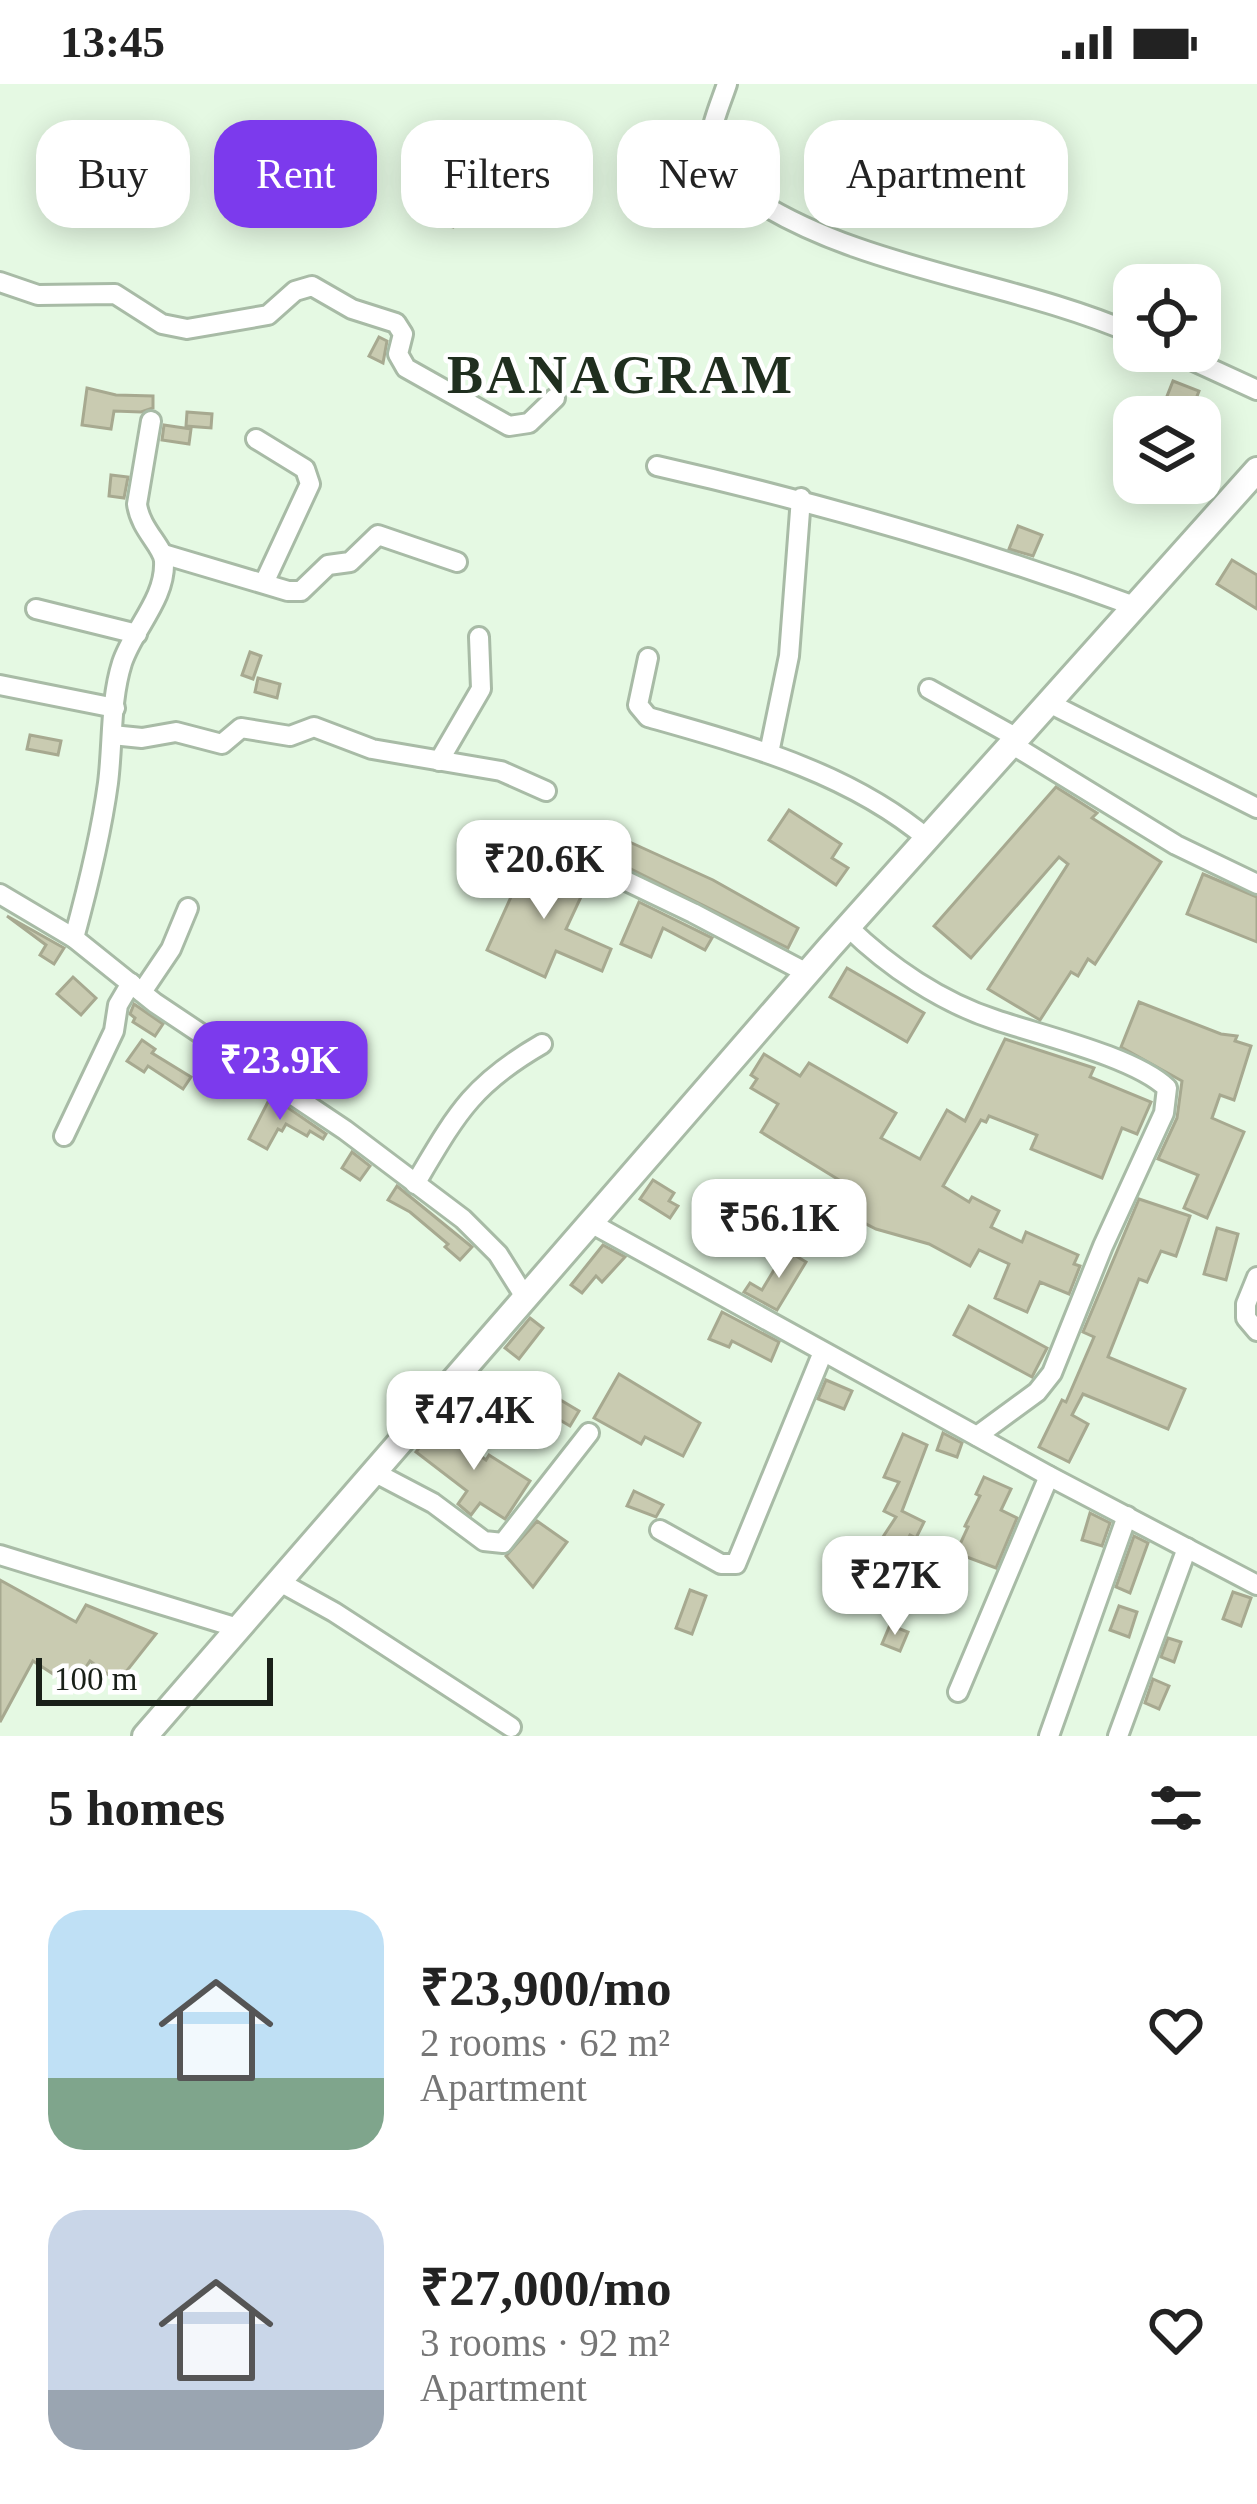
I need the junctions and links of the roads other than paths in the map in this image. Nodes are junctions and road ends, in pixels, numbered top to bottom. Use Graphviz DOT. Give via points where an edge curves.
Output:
graph roads {
  1 [pos="727,84"];
  2 [pos="0,282"];
  3 [pos="1113,326"];
  4 [pos="1217,372"];
  5 [pos="1257,391"];
  6 [pos="555,398"];
  7 [pos="152,421"];
  8 [pos="256,439"];
  9 [pos="657,466"];
  10 [pos="1252,485"];
  11 [pos="801,498"];
  12 [pos="163,554"];
  13 [pos="457,562"];
  14 [pos="264,583"];
  15 [pos="1136,608"];
  16 [pos="36,609"];
  17 [pos="137,634"];
  18 [pos="479,637"];
  19 [pos="647,658"];
  20 [pos="0,685"];
  21 [pos="929,689"];
  22 [pos="1051,704"];
  23 [pos="115,708"];
  24 [pos="112,736"];
  25 [pos="1016,742"];
  26 [pos="769,753"];
  27 [pos="440,761"];
  28 [pos="546,791"];
  29 [pos="1257,808"];
  30 [pos="929,840"];
  31 [pos="597,867"];
  32 [pos="1257,884"];
  33 [pos="0,895"];
  34 [pos="188,908"];
  35 [pos="848,927"];
  36 [pos="74,938"];
  37 [pos="807,974"];
  38 [pos="136,987"];
  39 [pos="542,1044"];
  40 [pos="64,1136"];
  41 [pos="416,1184"];
  42 [pos="589,1222"];
  43 [pos="1257,1276"];
  44 [pos="526,1297"];
  45 [pos="1257,1330"];
  46 [pos="823,1352"];
  47 [pos="589,1433"];
  48 [pos="977,1436"];
  49 [pos="372,1471"];
  50 [pos="1049,1476"];
  51 [pos="1127,1516"];
  52 [pos="660,1530"];
  53 [pos="1187,1547"];
  54 [pos="0,1555"];
  55 [pos="278,1581"];
  56 [pos="1257,1585"];
  57 [pos="238,1628"];
  58 [pos="958,1692"];
  59 [pos="512,1727"];
  60 [pos="145,1736"];
  61 [pos="1049,1736"];
  62 [pos="1118,1736"];
  1 -- 3 [label="street" via="710,153 717,173 772,211"];
  2 -- 6 [label="street" via="38,295 115,294 162,324 187,329 268,315 312,286 397,323 406,368 509,426 530,423"];
  4 -- 5 [label="street"];
  7 -- 12 [label="street" via="137,503"];
  8 -- 14 [label="street" via="305,469 310,484"];
  9 -- 11 [label="street"];
  10 -- 15 [label="main road"];
  11 -- 15 [label="street"];
  11 -- 26 [label="street" via="789,656"];
  12 -- 14 [label="street"];
  12 -- 17 [label="street" via="153,605"];
  13 -- 14 [label="street" via="378,535 301,591"];
  15 -- 22 [label="main road"];
  16 -- 17 [label="street"];
  17 -- 23 [label="street" via="123,660"];
  18 -- 27 [label="street" via="481,689"];
  19 -- 26 [label="street" via="638,706 647,717"];
  20 -- 23 [label="street"];
  21 -- 25 [label="street"];
  22 -- 25 [label="main road"];
  22 -- 29 [label="street"];
  23 -- 24 [label="street"];
  24 -- 27 [label="street" via="176,732 215,745 242,728 290,736 314,727"];
  24 -- 36 [label="street"];
  25 -- 30 [label="main road"];
  25 -- 32 [label="street" via="1176,844"];
  26 -- 30 [label="street" via="873,802"];
  27 -- 28 [label="street" via="501,772"];
  30 -- 35 [label="main road"];
  31 -- 37 [label="street"];
  33 -- 36 [label="street"];
  34 -- 38 [label="street" via="171,950"];
  35 -- 37 [label="main road"];
  35 -- 48 [label="street" via="892,965 962,1006 1101,1055 1167,1088 1164,1113 1052,1373"];
  36 -- 38 [label="street"];
  37 -- 42 [label="main road"];
  38 -- 40 [label="street" via="120,999 114,1031"];
  38 -- 41 [label="street"];
  39 -- 41 [label="street" via="491,1076 458,1112"];
  41 -- 44 [label="street" via="483,1237"];
  42 -- 44 [label="main road"];
  42 -- 46 [label="street"];
  43 -- 45 [label="street" via="1246,1304"];
  44 -- 49 [label="main road"];
  46 -- 48 [label="street"];
  46 -- 52 [label="street" via="736,1564 721,1564"];
  47 -- 49 [label="street" via="503,1543 484,1541"];
  48 -- 50 [label="street"];
  49 -- 55 [label="main road"];
  50 -- 51 [label="street"];
  50 -- 58 [label="street"];
  51 -- 53 [label="street"];
  51 -- 61 [label="street"];
  53 -- 56 [label="street"];
  53 -- 62 [label="street"];
  54 -- 57 [label="street"];
  55 -- 57 [label="main road"];
  55 -- 59 [label="street"];
  57 -- 60 [label="main road"];
}
